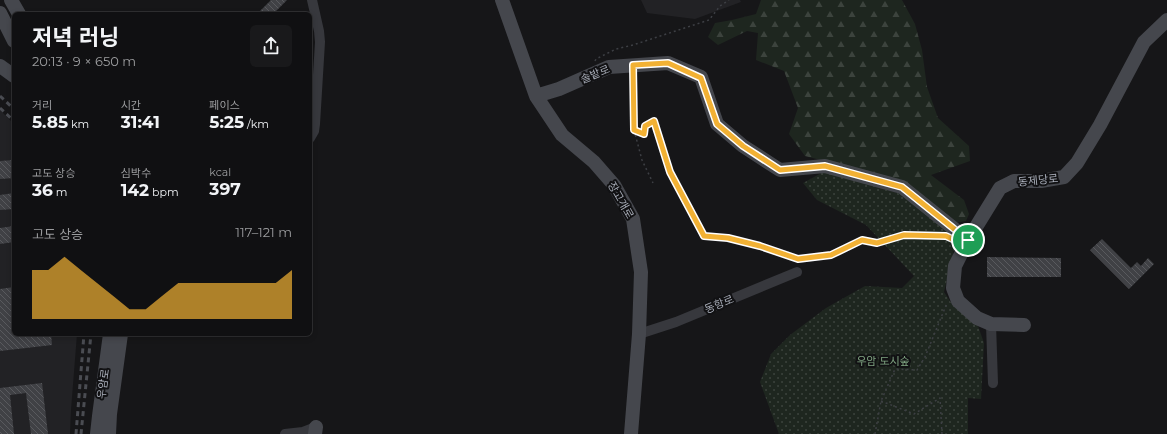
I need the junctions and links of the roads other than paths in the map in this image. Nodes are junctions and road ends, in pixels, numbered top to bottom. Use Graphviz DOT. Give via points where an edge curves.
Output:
graph roads {
  1 [pos="11,0"];
  2 [pos="312,0"];
  3 [pos="502,0"];
  4 [pos="18,12"];
  5 [pos="0,13"];
  6 [pos="1167,20"];
  7 [pos="12,37"];
  8 [pos="536,96"];
  9 [pos="312,134"];
  10 [pos="968,240"];
  11 [pos="797,272"];
  12 [pos="991,324"];
  13 [pos="1024,325"];
  14 [pos="639,334"];
  15 [pos="110,336"];
  16 [pos="121,336"];
  17 [pos="993,383"];
  18 [pos="315,430"];
  19 [pos="97,434"];
  20 [pos="109,434"];
  21 [pos="284,434"];
  22 [pos="631,434"];
  1 -- 4 [label="street"];
  2 -- 9 [label="street" via="320,42 315,124"];
  3 -- 8 [label="street, 장고개로"];
  5 -- 7 [label="street"];
  6 -- 10 [label="street, 동제당로" via="1144,42 1100,126 1077,163 1064,177 1014,182 1000,188"];
  8 -- 10 [label="street, 솔밭로" via="609,67 668,63 701,78 717,124 743,146 780,170 825,166 902,187"];
  8 -- 14 [label="street, 장고개로" via="562,135 594,162 614,185 633,219 641,272"];
  10 -- 12 [label="street, 동제당로" via="955,266 954,288 958,301 977,318"];
  11 -- 14 [label="street, 동항로" via="676,322"];
  12 -- 13 [label="street, 동제당로"];
  12 -- 17 [label="street"];
  14 -- 22 [label="street, 장고개로"];
  15 -- 19 [label="street, 우암로"];
  16 -- 20 [label="street, 우암로"];
  18 -- 21 [label="street"];
}
